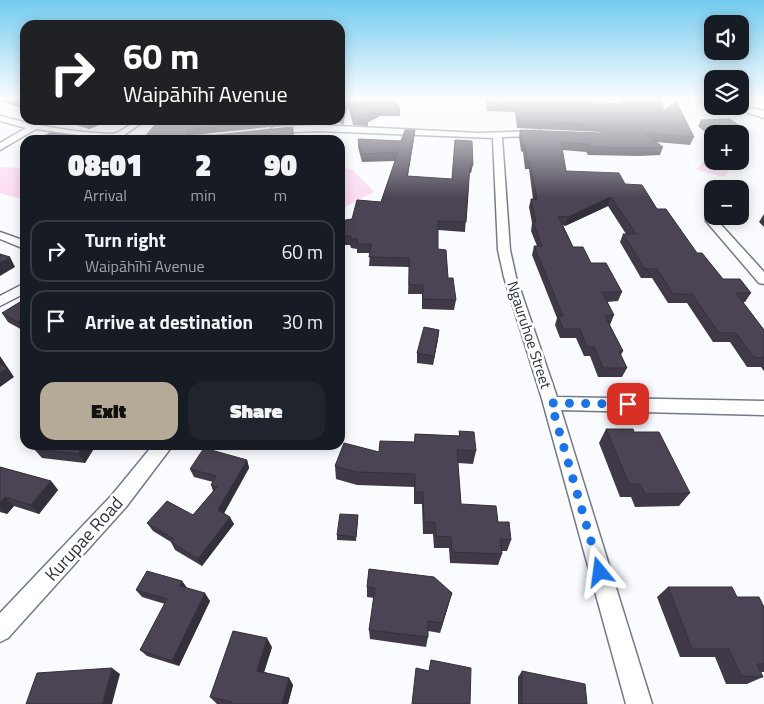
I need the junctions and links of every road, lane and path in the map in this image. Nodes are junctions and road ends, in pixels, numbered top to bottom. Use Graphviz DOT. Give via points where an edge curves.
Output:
graph roads {
  1 [pos="73,132"];
  2 [pos="393,132"];
  3 [pos="497,134"];
  4 [pos="549,134"];
  5 [pos="20,135"];
  6 [pos="99,135"];
  7 [pos="0,147"];
  8 [pos="715,225"];
  9 [pos="0,235"];
  10 [pos="20,242"];
  11 [pos="764,280"];
  12 [pos="20,291"];
  13 [pos="0,302"];
  14 [pos="551,403"];
  15 [pos="764,408"];
  16 [pos="160,450"];
  17 [pos="0,630"];
  18 [pos="639,704"];
  1 -- 6 [label="street"];
  2 -- 3 [label="street"];
  3 -- 4 [label="street"];
  3 -- 14 [label="street, Ngauruhoe Street" via="504,250"];
  5 -- 7 [label="street"];
  8 -- 11 [label="street"];
  9 -- 10 [label="street"];
  12 -- 13 [label="street"];
  14 -- 15 [label="street"];
  14 -- 18 [label="street, Ngauruhoe Street"];
  16 -- 17 [label="street, Kurupae Road" via="119,501"];
}
